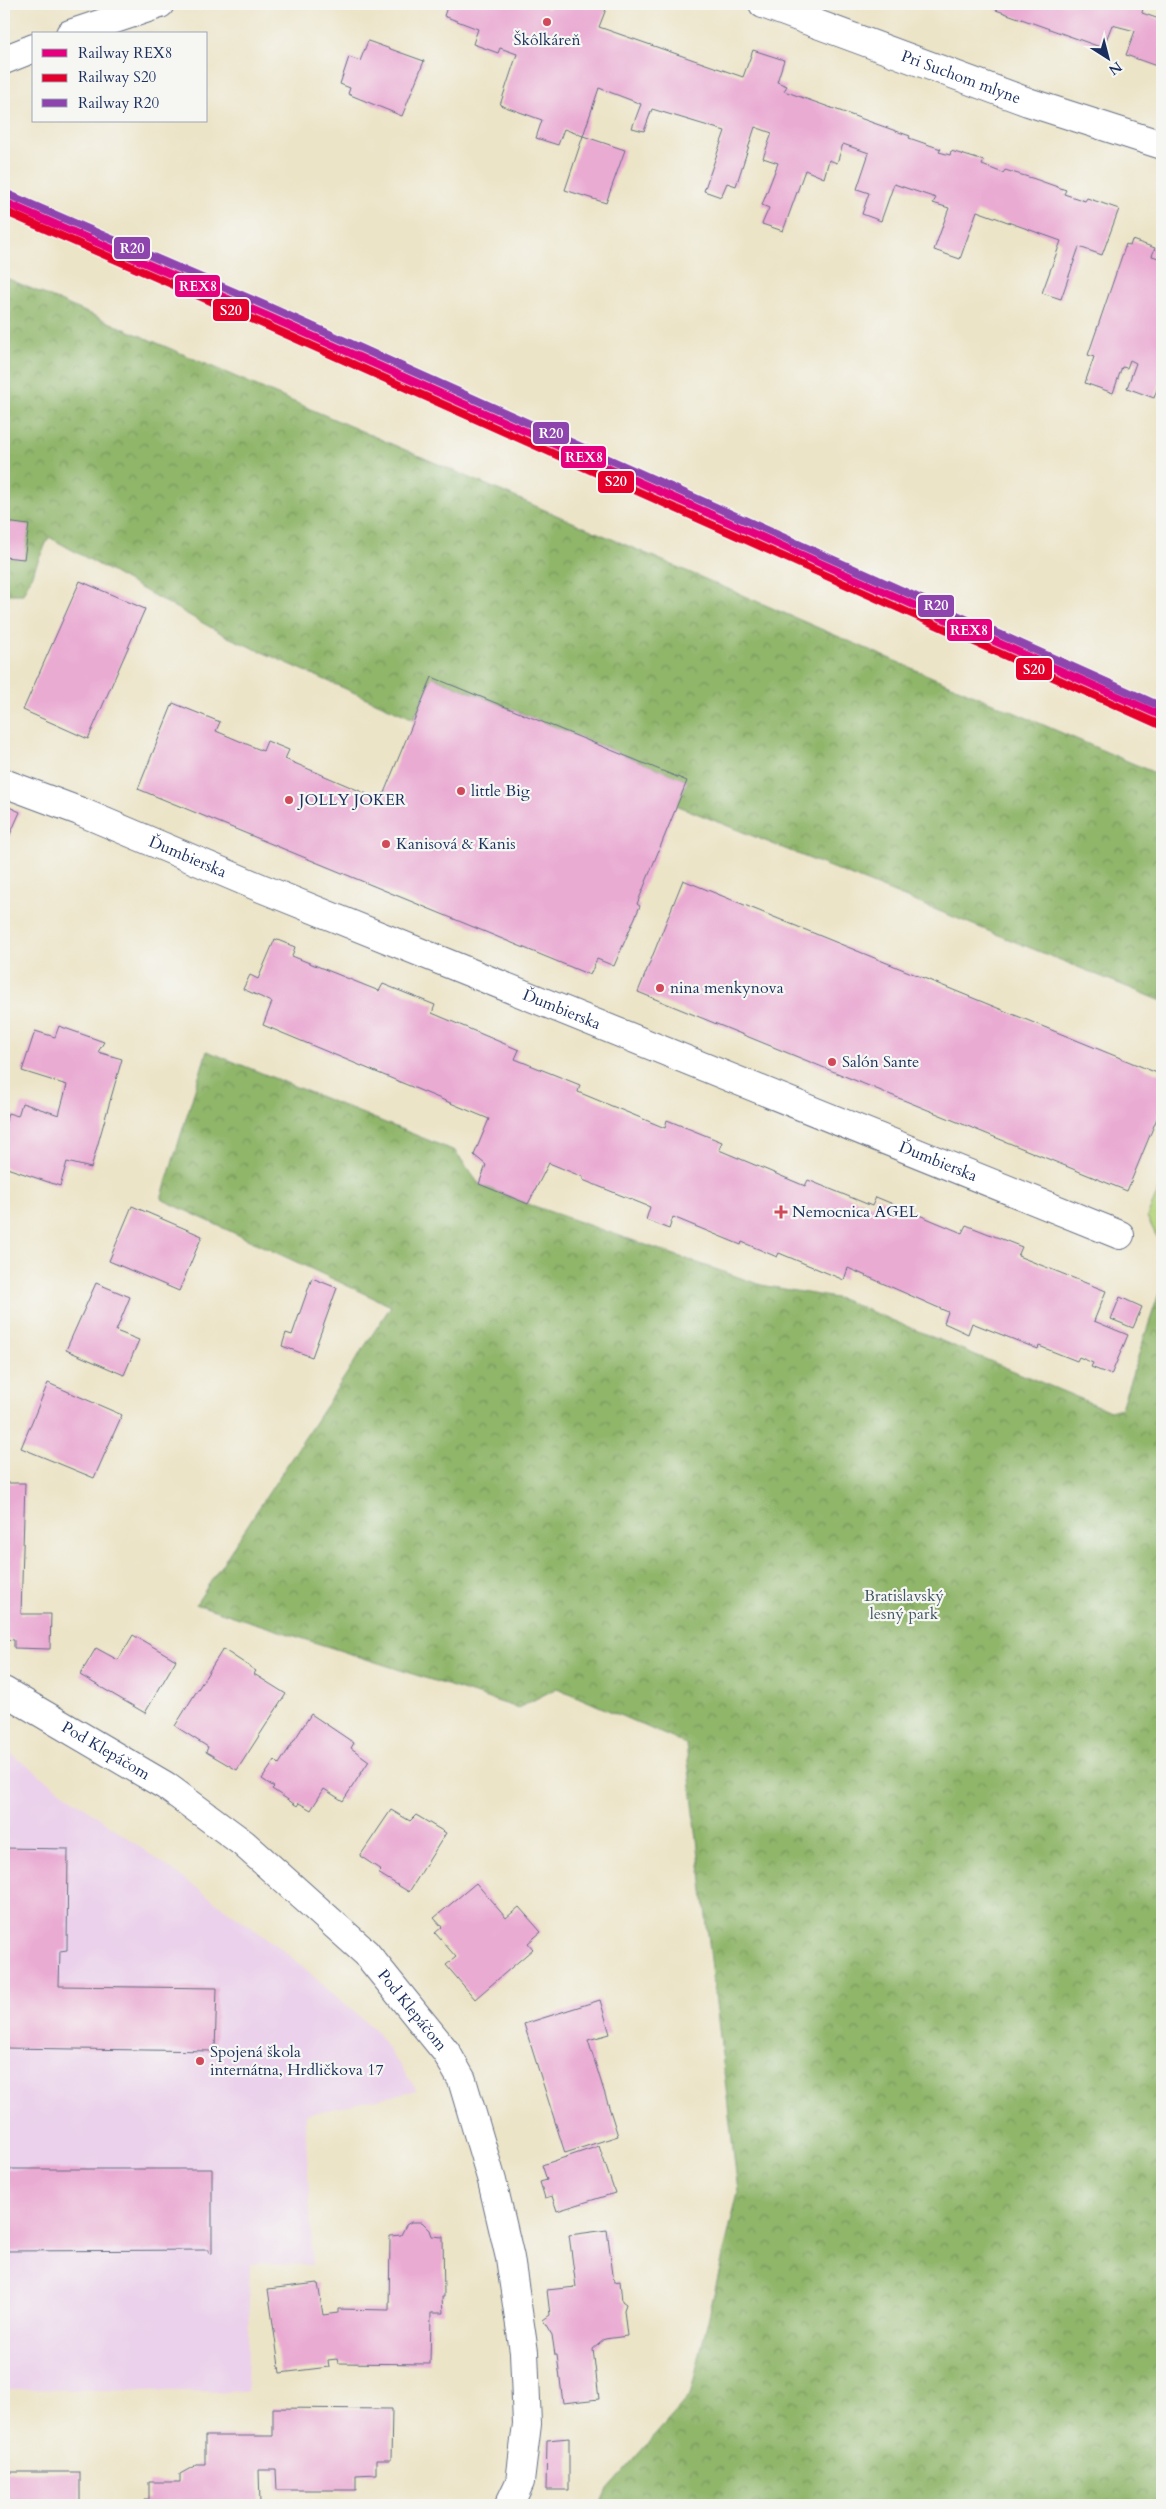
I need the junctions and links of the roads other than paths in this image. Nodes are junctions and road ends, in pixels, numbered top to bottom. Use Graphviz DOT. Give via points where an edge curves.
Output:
graph roads {
  1 [pos="160,4"];
  2 [pos="763,4"];
  3 [pos="76,32"];
  4 [pos="32,49"];
  5 [pos="4,60"];
  6 [pos="1162,145"];
  7 [pos="4,783"];
  8 [pos="1120,1235"];
  9 [pos="4,1691"];
  10 [pos="509,2505"];
  1 -- 3 [label="street"];
  2 -- 6 [label="street, Pri Suchom mlyne" via="1028,102"];
  4 -- 5 [label="street"];
  7 -- 8 [label="street, Ďumbierska"];
  9 -- 10 [label="street, Pod Klepáčom" via="166,1786 244,1843 366,1953 446,2052 462,2080 492,2181 510,2258 524,2352 527,2424 520,2482"];
}
